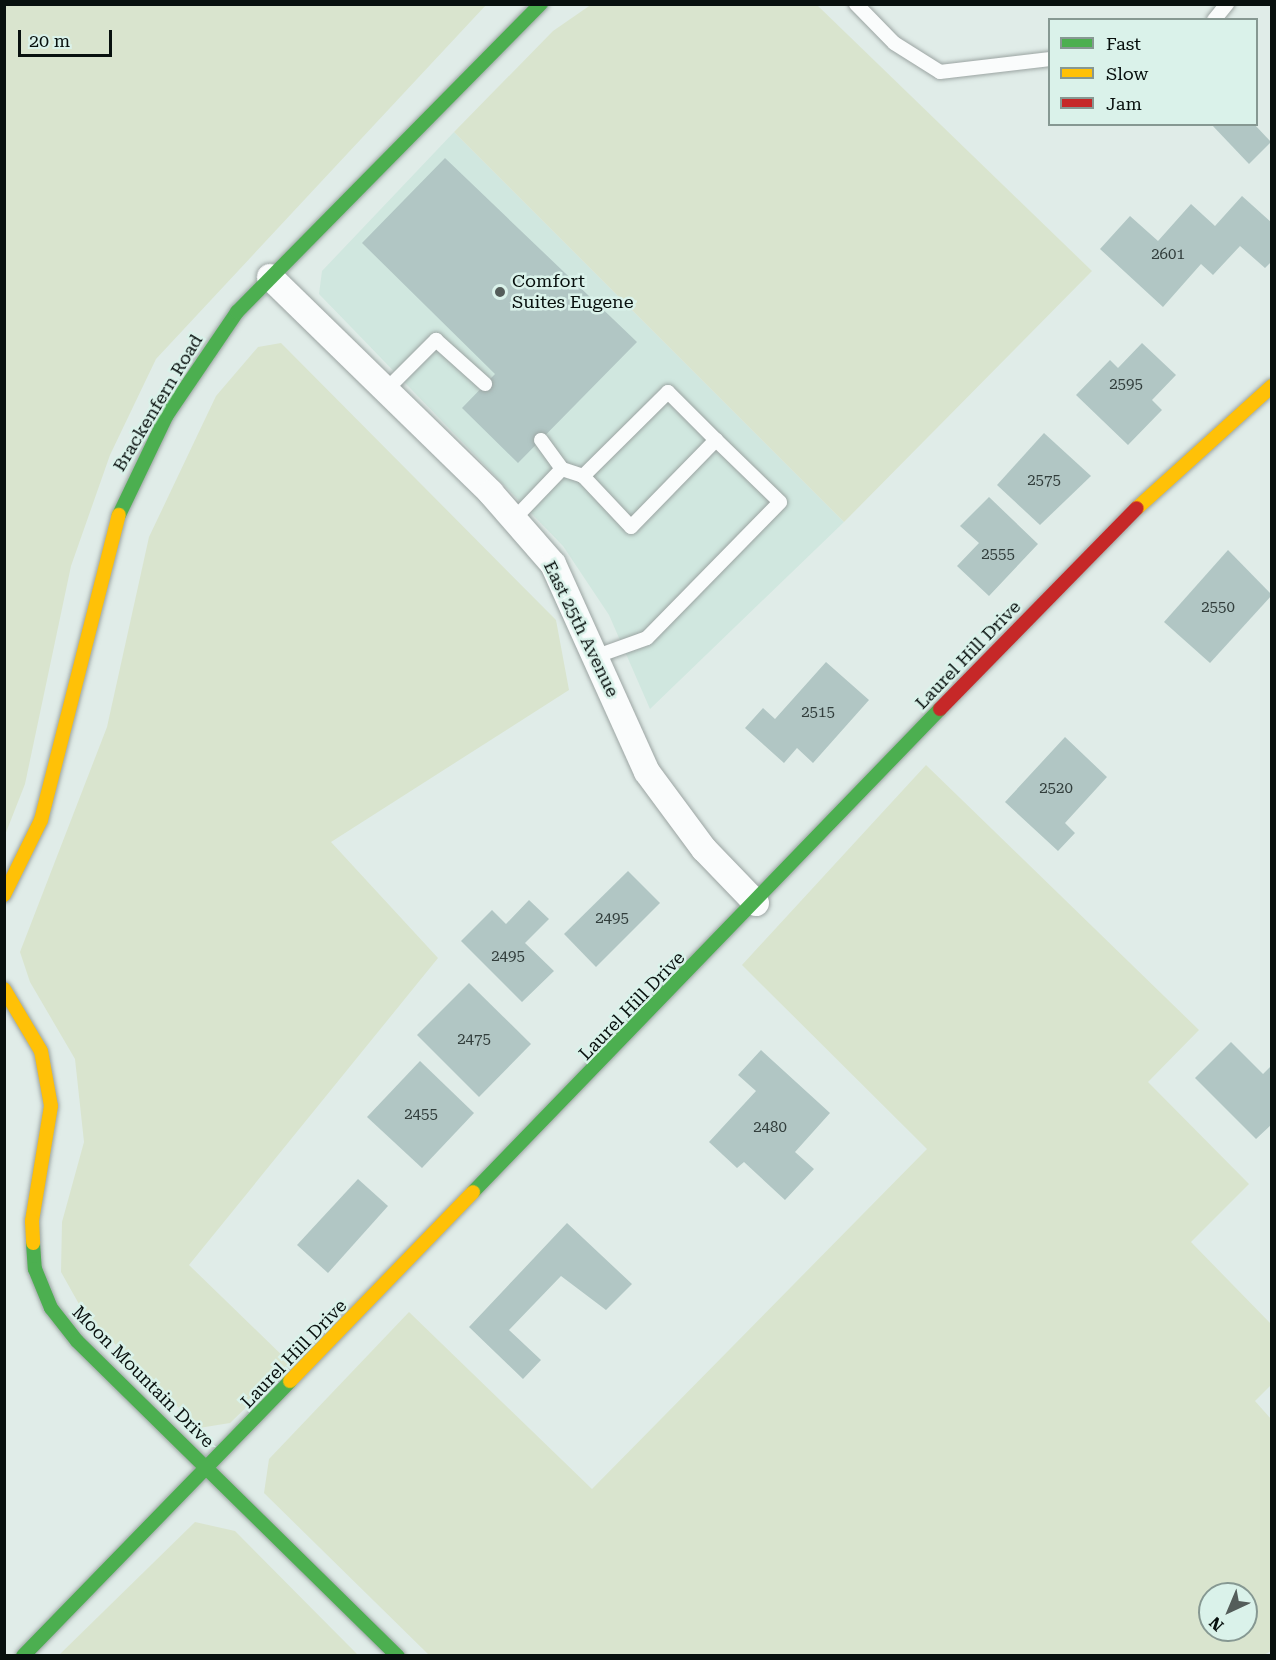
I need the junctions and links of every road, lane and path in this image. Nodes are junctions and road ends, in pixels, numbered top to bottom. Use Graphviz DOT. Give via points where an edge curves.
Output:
graph roads {
  1 [pos="541,4"];
  2 [pos="856,4"];
  3 [pos="1227,4"];
  4 [pos="1216,18"];
  5 [pos="1048,59"];
  6 [pos="270,277"];
  7 [pos="485,384"];
  8 [pos="1272,386"];
  9 [pos="386,390"];
  10 [pos="541,440"];
  11 [pos="716,440"];
  12 [pos="562,469"];
  13 [pos="583,476"];
  14 [pos="514,519"];
  15 [pos="597,656"];
  16 [pos="4,895"];
  17 [pos="756,903"];
  18 [pos="4,989"];
  19 [pos="209,1467"];
  20 [pos="23,1656"];
  21 [pos="398,1656"];
  1 -- 6 [label="street, Brackenfern Road"];
  2 -- 5 [label="lane" via="894,43 940,72"];
  3 -- 4 [label="lane"];
  6 -- 9 [label="street, East 25th Avenue"];
  6 -- 16 [label="street, Brackenfern Road" via="197,366 126,491 95,593 41,820"];
  7 -- 9 [label="lane" via="436,340"];
  8 -- 17 [label="street, Laurel Hill Drive" via="1124,520"];
  9 -- 14 [label="street, East 25th Avenue"];
  10 -- 12 [label="lane"];
  11 -- 13 [label="lane" via="668,392"];
  11 -- 13 [label="lane" via="631,527"];
  11 -- 15 [label="lane" via="780,502 647,638"];
  12 -- 13 [label="lane"];
  12 -- 14 [label="lane"];
  14 -- 15 [label="street, East 25th Avenue" via="553,564"];
  15 -- 17 [label="street, East 25th Avenue" via="647,772 704,849"];
  17 -- 19 [label="street, Laurel Hill Drive"];
  18 -- 19 [label="street, Moon Mountain Drive" via="41,1051 51,1106 32,1221 35,1269 51,1308 77,1341"];
  19 -- 20 [label="street, Laurel Hill Drive"];
  19 -- 21 [label="street, Moon Mountain Drive"];
}
